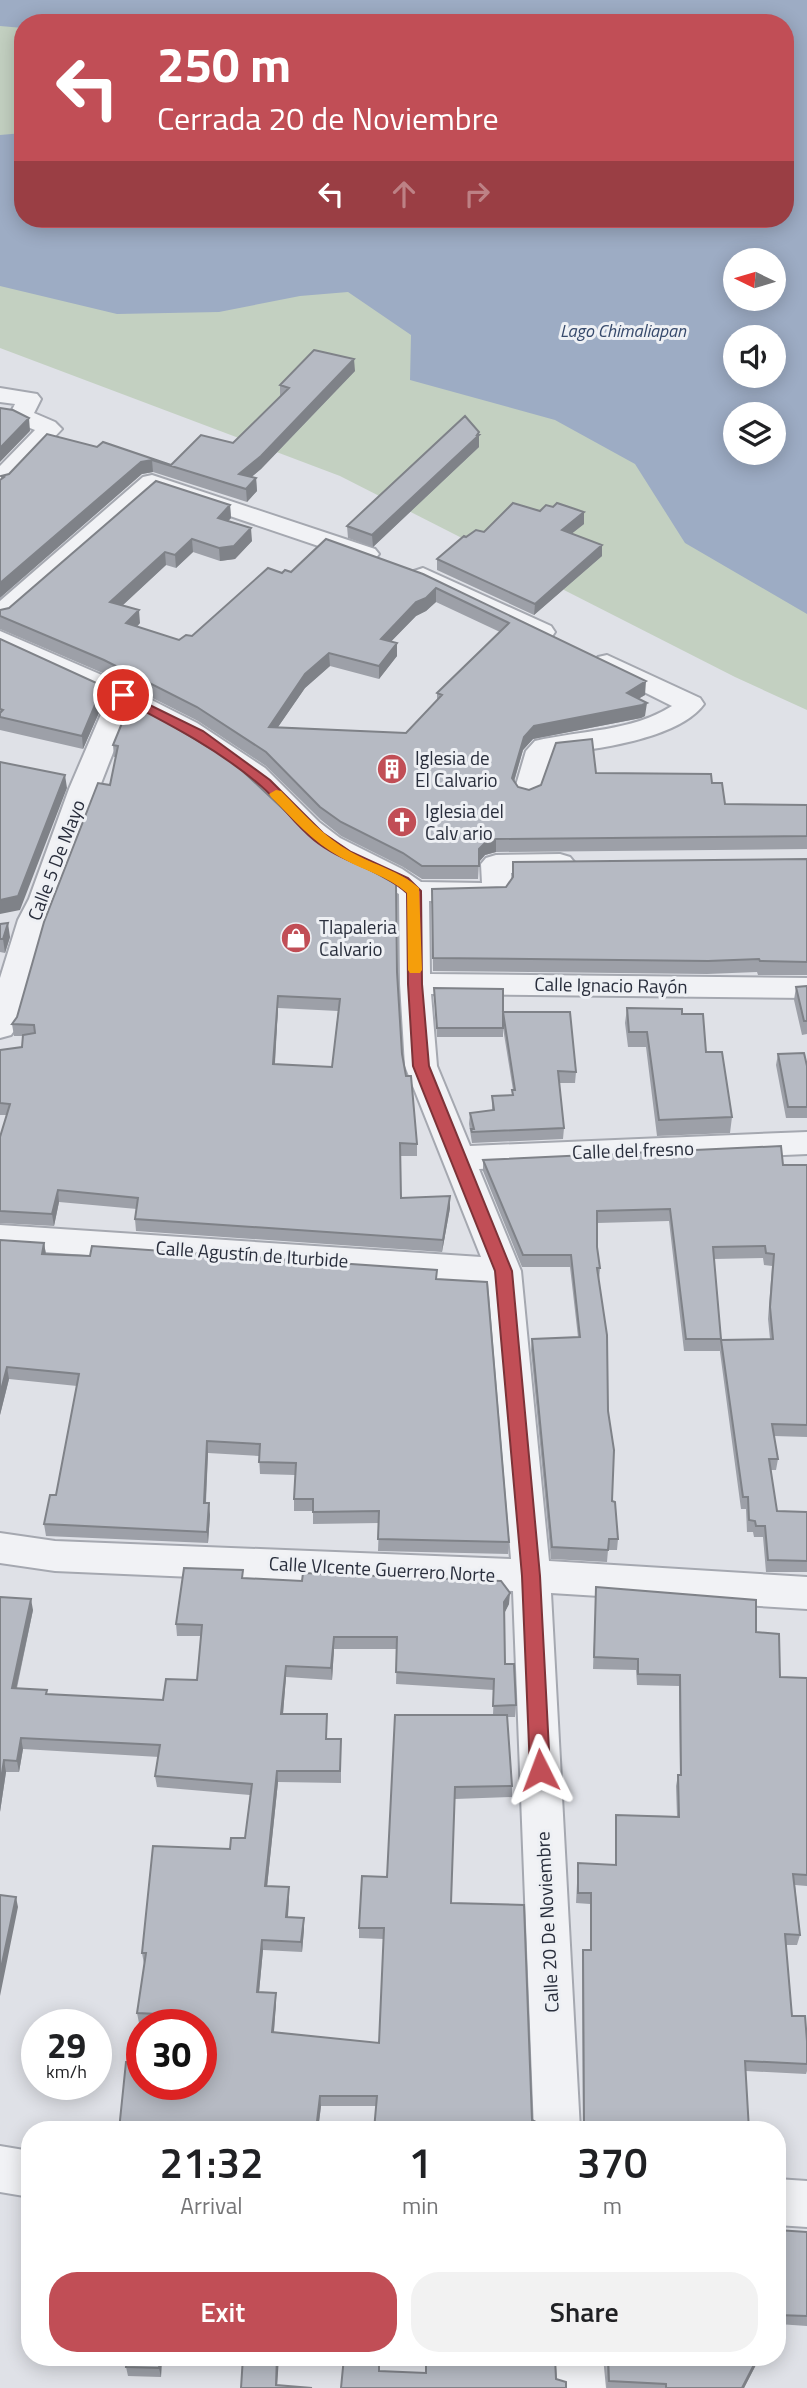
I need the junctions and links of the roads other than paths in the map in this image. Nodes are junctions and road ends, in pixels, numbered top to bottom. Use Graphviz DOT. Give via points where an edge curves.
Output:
graph roads {
  1 [pos="0,395"];
  2 [pos="0,480"];
  3 [pos="0,614"];
  4 [pos="0,639"];
  5 [pos="123,695"];
  6 [pos="528,792"];
  7 [pos="590,863"];
  8 [pos="414,891"];
  9 [pos="33,920"];
  10 [pos="0,926"];
  11 [pos="415,984"];
  12 [pos="807,988"];
  13 [pos="0,1028"];
  14 [pos="807,1143"];
  15 [pos="459,1158"];
  16 [pos="0,1237"];
  17 [pos="503,1271"];
  18 [pos="0,1548"];
  19 [pos="531,1576"];
  20 [pos="807,1592"];
  21 [pos="557,2121"];
  22 [pos="0,2169"];
  23 [pos="21,2172"];
  24 [pos="786,2203"];
  25 [pos="807,2204"];
  26 [pos="580,2366"];
  27 [pos="582,2388"];
  1 -- 2 [label="street" via="29,399 22,414 50,429"];
  3 -- 6 [label="street" via="152,482 389,562 491,606 690,704 675,716 620,735 545,747"];
  4 -- 5 [label="street"];
  5 -- 8 [label="street" via="199,734 266,783 318,836"];
  5 -- 9 [label="street, Calle 5 De Mayo"];
  7 -- 8 [label="street" via="496,864 495,891"];
  8 -- 11 [label="street, Calle 20 De Noviembre"];
  9 -- 10 [label="street"];
  9 -- 13 [label="street, Calle 5 De Mayo"];
  11 -- 12 [label="street, Calle Ignacio Rayón"];
  11 -- 15 [label="street, Calle 20 De Noviembre" via="421,1066"];
  14 -- 15 [label="street, Calle del fresno"];
  15 -- 17 [label="street, Calle 20 De Noviembre"];
  16 -- 17 [label="street, Calle Agustín de Iturbide"];
  17 -- 19 [label="street, Calle 20 De Noviembre"];
  18 -- 19 [label="street, Calle VIcente Guerrero Norte" via="55,1556"];
  19 -- 20 [label="street, Calle VIcente Guerrero Norte"];
  19 -- 21 [label="street, Calle 20 De Noviembre"];
  22 -- 23 [label="street"];
  24 -- 25 [label="street"];
  26 -- 27 [label="street"];
}
